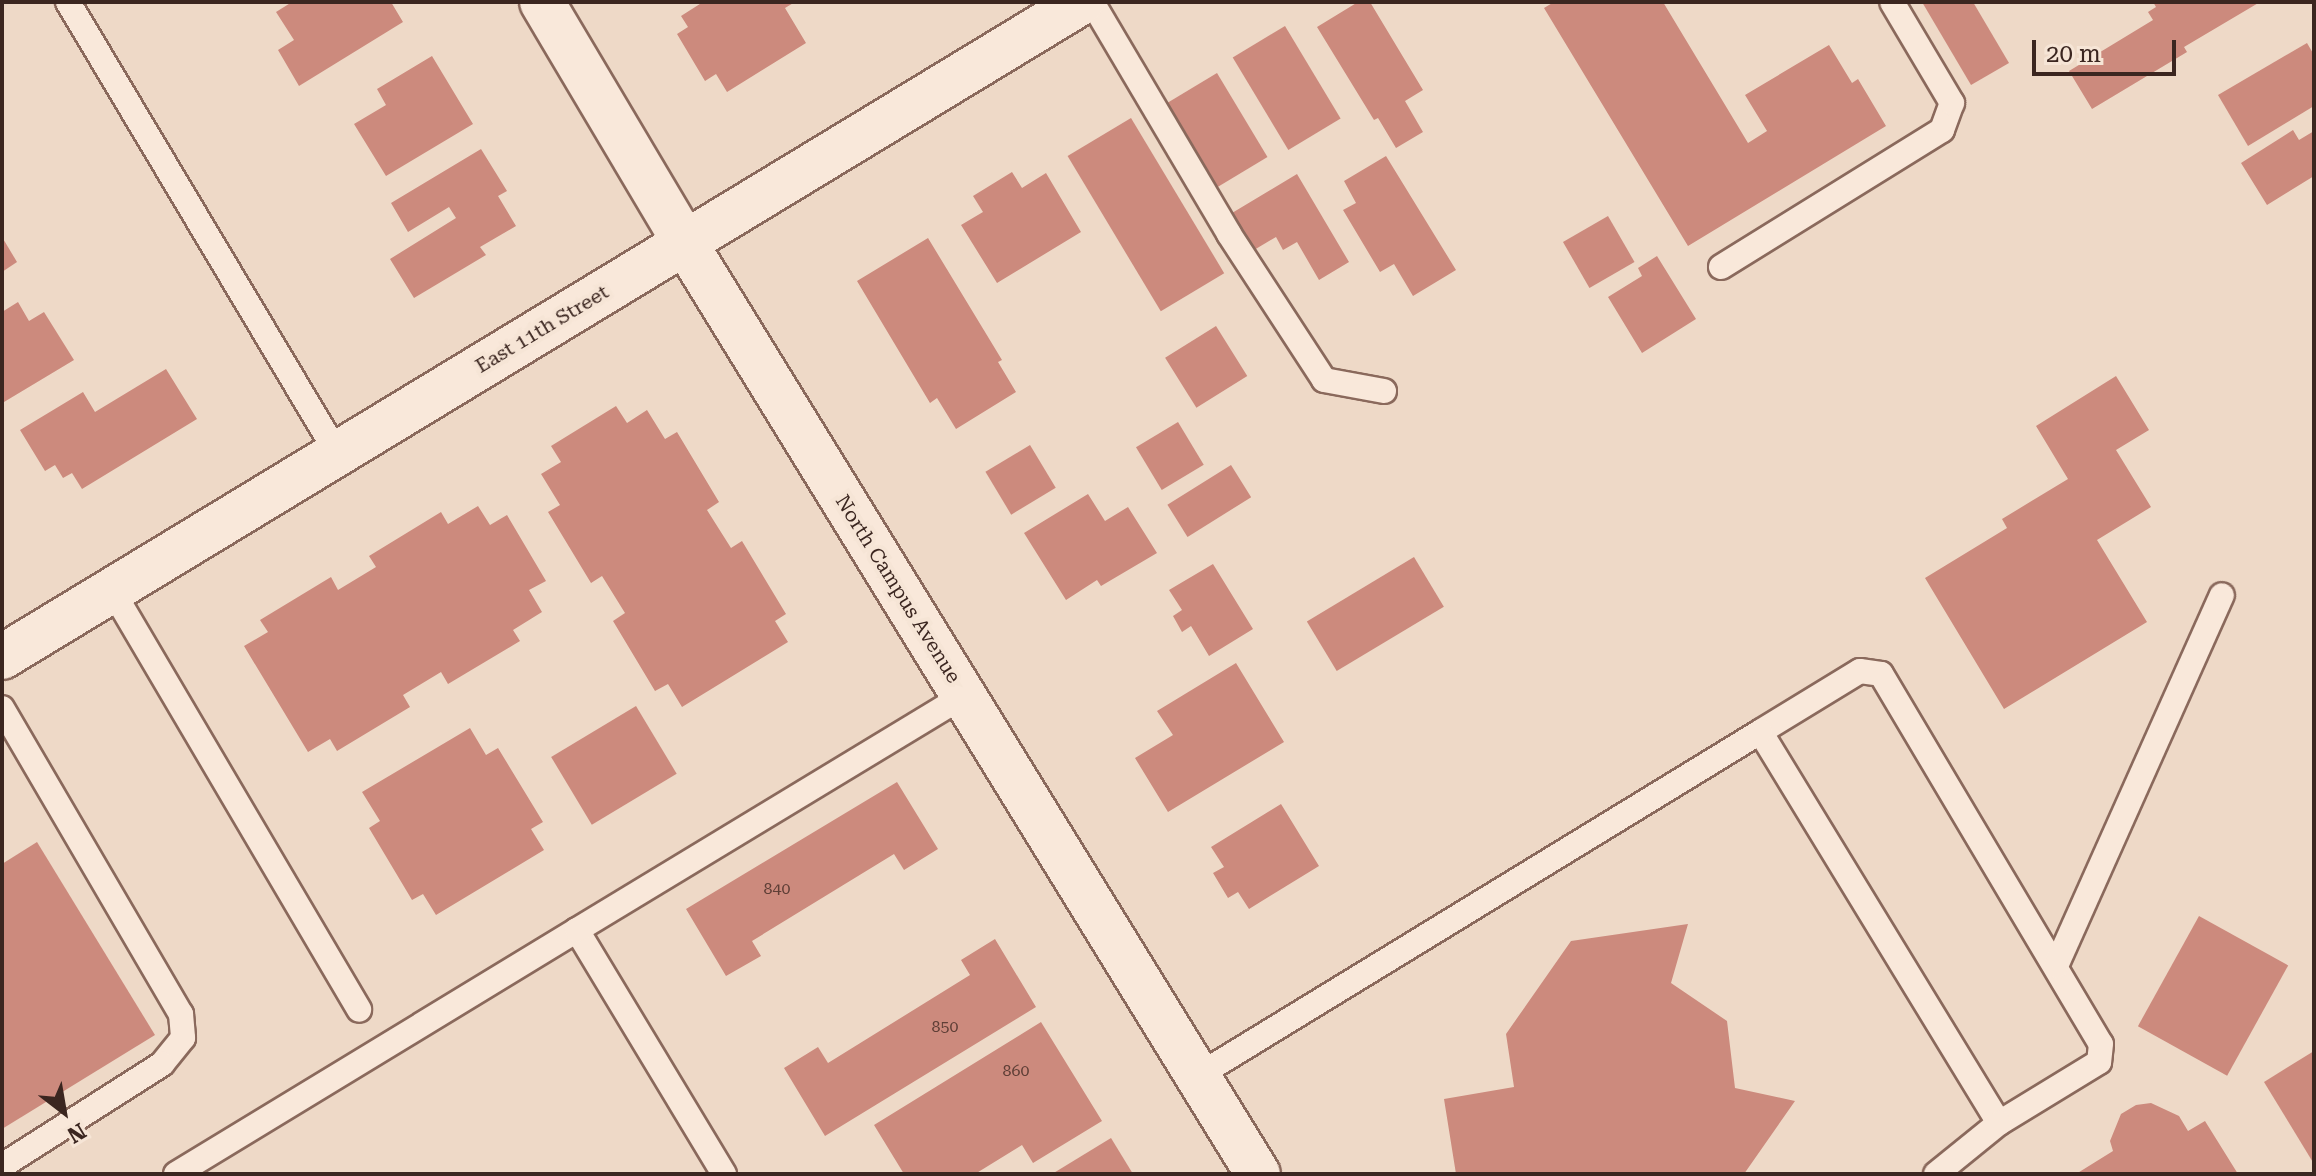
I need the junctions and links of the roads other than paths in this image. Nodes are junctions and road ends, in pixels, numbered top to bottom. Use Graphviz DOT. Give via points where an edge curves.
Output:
graph roads {
  1 [pos="68,2"];
  2 [pos="542,2"];
  3 [pos="1082,2"];
  4 [pos="1092,2"];
  5 [pos="1892,2"];
  6 [pos="685,243"];
  7 [pos="1721,267"];
  8 [pos="1384,391"];
  9 [pos="337,453"];
  10 [pos="112,590"];
  11 [pos="2222,595"];
  12 [pos="2,657"];
  13 [pos="964,696"];
  14 [pos="2,708"];
  15 [pos="1760,732"];
  16 [pos="577,930"];
  17 [pos="2056,966"];
  18 [pos="359,1010"];
  19 [pos="1199,1075"];
  20 [pos="1999,1123"];
  21 [pos="2,1166"];
  22 [pos="176,1174"];
  23 [pos="724,1174"];
  24 [pos="1258,1174"];
  25 [pos="1936,1174"];
  1 -- 9 [label="lane"];
  2 -- 6 [label="street, North Campus Avenue"];
  3 -- 6 [label="street, East 11th Street"];
  4 -- 8 [label="lane" via="1229,234 1324,380"];
  5 -- 7 [label="lane" via="1952,103 1942,130"];
  6 -- 9 [label="street, East 11th Street"];
  6 -- 13 [label="street, North Campus Avenue"];
  9 -- 10 [label="street, East 11th Street"];
  10 -- 12 [label="street, East 11th Street"];
  10 -- 18 [label="lane"];
  11 -- 17 [label="lane"];
  13 -- 16 [label="lane"];
  13 -- 19 [label="street, North Campus Avenue"];
  14 -- 21 [label="lane" via="181,1014 183,1038 162,1064"];
  15 -- 17 [label="lane" via="1860,671 1881,674"];
  15 -- 19 [label="lane"];
  15 -- 20 [label="lane"];
  16 -- 22 [label="lane"];
  16 -- 23 [label="lane"];
  17 -- 20 [label="lane" via="2101,1044 2099,1062"];
  19 -- 24 [label="street, North Campus Avenue"];
  20 -- 25 [label="lane"];
}
